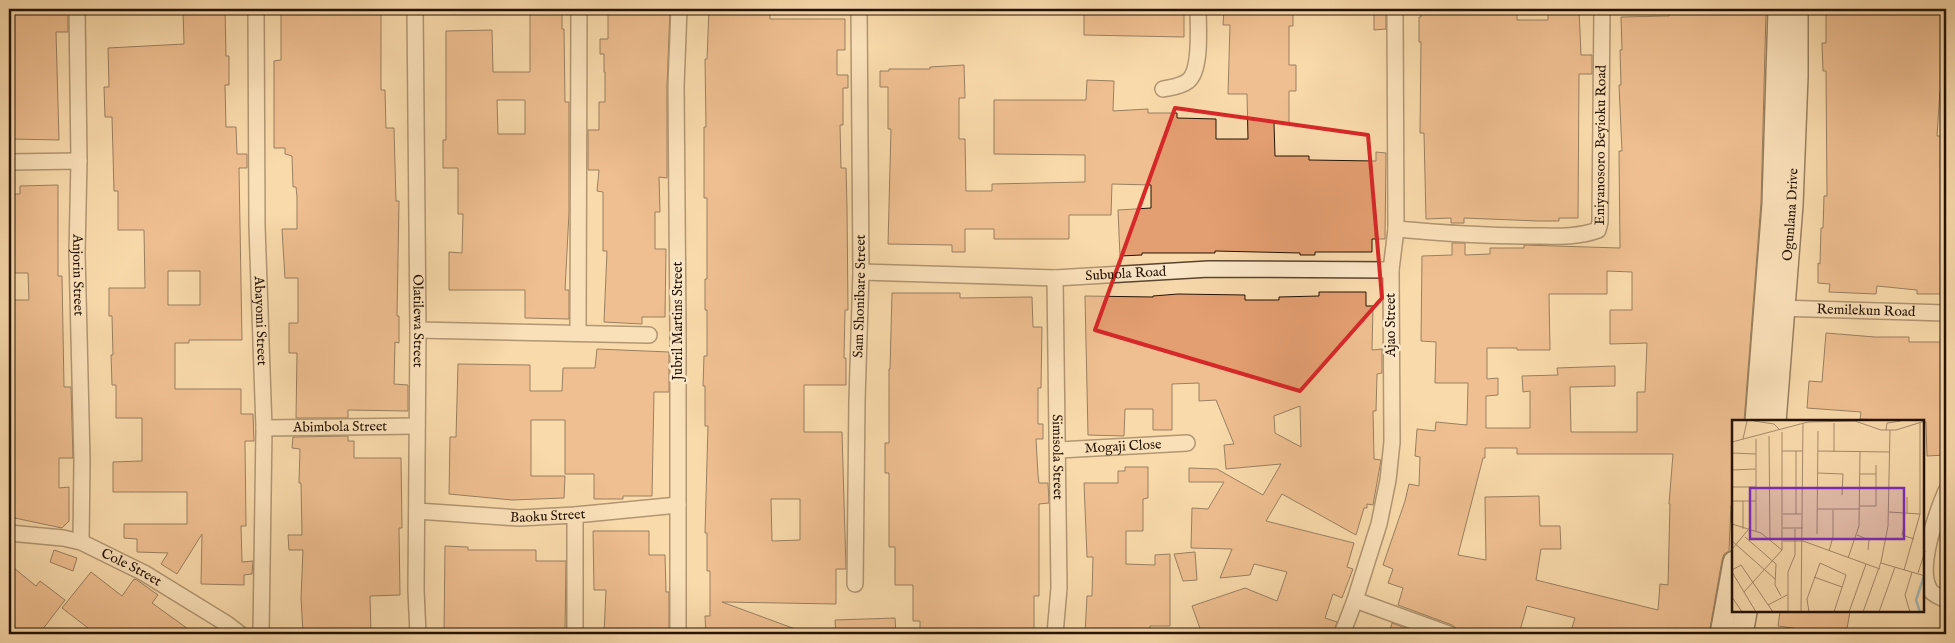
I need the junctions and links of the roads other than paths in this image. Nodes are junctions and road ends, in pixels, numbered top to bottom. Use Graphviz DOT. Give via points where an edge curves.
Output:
graph roads {
  1 [pos="77,9"];
  2 [pos="256,9"];
  3 [pos="415,9"];
  4 [pos="579,9"];
  5 [pos="679,9"];
  6 [pos="858,9"];
  7 [pos="1198,9"];
  8 [pos="1395,9"];
  9 [pos="1602,9"];
  10 [pos="1779,9"];
  11 [pos="1797,9"];
  12 [pos="1163,89"];
  13 [pos="79,161"];
  14 [pos="9,162"];
  15 [pos="1396,229"];
  16 [pos="1391,270"];
  17 [pos="861,272"];
  18 [pos="1055,278"];
  19 [pos="1775,308"];
  20 [pos="1946,313"];
  21 [pos="418,330"];
  22 [pos="578,332"];
  23 [pos="649,335"];
  24 [pos="1756,420"];
  25 [pos="1775,420"];
  26 [pos="417,426"];
  27 [pos="264,428"];
  28 [pos="1187,444"];
  29 [pos="1059,450"];
  30 [pos="1946,490"];
  31 [pos="678,505"];
  32 [pos="417,511"];
  33 [pos="575,515"];
  34 [pos="9,533"];
  35 [pos="81,542"];
  36 [pos="1732,573"];
  37 [pos="855,584"];
  38 [pos="1355,600"];
  39 [pos="1946,600"];
  40 [pos="1746,613"];
  41 [pos="240,634"];
  42 [pos="261,634"];
  43 [pos="418,634"];
  44 [pos="575,634"];
  45 [pos="678,634"];
  46 [pos="1056,634"];
  47 [pos="1342,634"];
  48 [pos="1449,634"];
  49 [pos="1721,634"];
  50 [pos="1742,634"];
  1 -- 13 [label="street, Anjorin Street"];
  2 -- 27 [label="street, Abayomi Street" via="257,226"];
  3 -- 21 [label="street, Olatilewa Street"];
  4 -- 22 [label="street"];
  5 -- 31 [label="street, Jubril Martins Street" via="676,86"];
  6 -- 17 [label="street, Sam Shonibare Street"];
  7 -- 12 [label="street" via="1196,66 1190,79 1180,86"];
  8 -- 15 [label="street, Ajao Street"];
  9 -- 15 [label="street, Eniyanosoro Beyioku Road" via="1598,230 1588,234 1547,236 1473,236"];
  10 -- 19 [label="main road, Ogunlana Drive" via="1773,204"];
  11 -- 19 [label="main road, Ogunlana Drive" via="1797,77"];
  13 -- 14 [label="street"];
  13 -- 35 [label="street, Anjorin Street"];
  15 -- 16 [label="street, Ajao Street"];
  16 -- 18 [label="street, Subuola Road" via="1209,269"];
  16 -- 38 [label="street, Ajao Street" via="1392,442 1388,480 1379,524"];
  17 -- 18 [label="street, Subuola Road"];
  17 -- 37 [label="street, Sam Shonibare Street"];
  18 -- 29 [label="street, Simisola Street"];
  19 -- 20 [label="street, Remilekun Road"];
  19 -- 24 [label="main road, Ogunlana Drive"];
  19 -- 25 [label="main road, Ogunlana Drive"];
  21 -- 22 [label="street"];
  21 -- 26 [label="street, Olatilewa Street"];
  22 -- 23 [label="street"];
  26 -- 27 [label="street, Abimbola Street"];
  26 -- 32 [label="street, Olatilewa Street"];
  27 -- 42 [label="street, Abayomi Street"];
  28 -- 29 [label="street, Mogaji Close"];
  29 -- 46 [label="street, Simisola Street"];
  30 -- 39 [label="street" via="1928,546 1926,570 1931,593"];
  31 -- 33 [label="street, Baoku Street"];
  31 -- 45 [label="street, Jubril Martins Street"];
  32 -- 33 [label="street, Baoku Street" via="520,518"];
  32 -- 43 [label="street, Olatilewa Street"];
  33 -- 44 [label="street"];
  34 -- 35 [label="street, Cole Street"];
  35 -- 41 [label="street, Cole Street" via="144,573"];
  36 -- 49 [label="main road"];
  38 -- 47 [label="street, Ajao Street"];
  38 -- 48 [label="street"];
  40 -- 50 [label="main road"];
}
